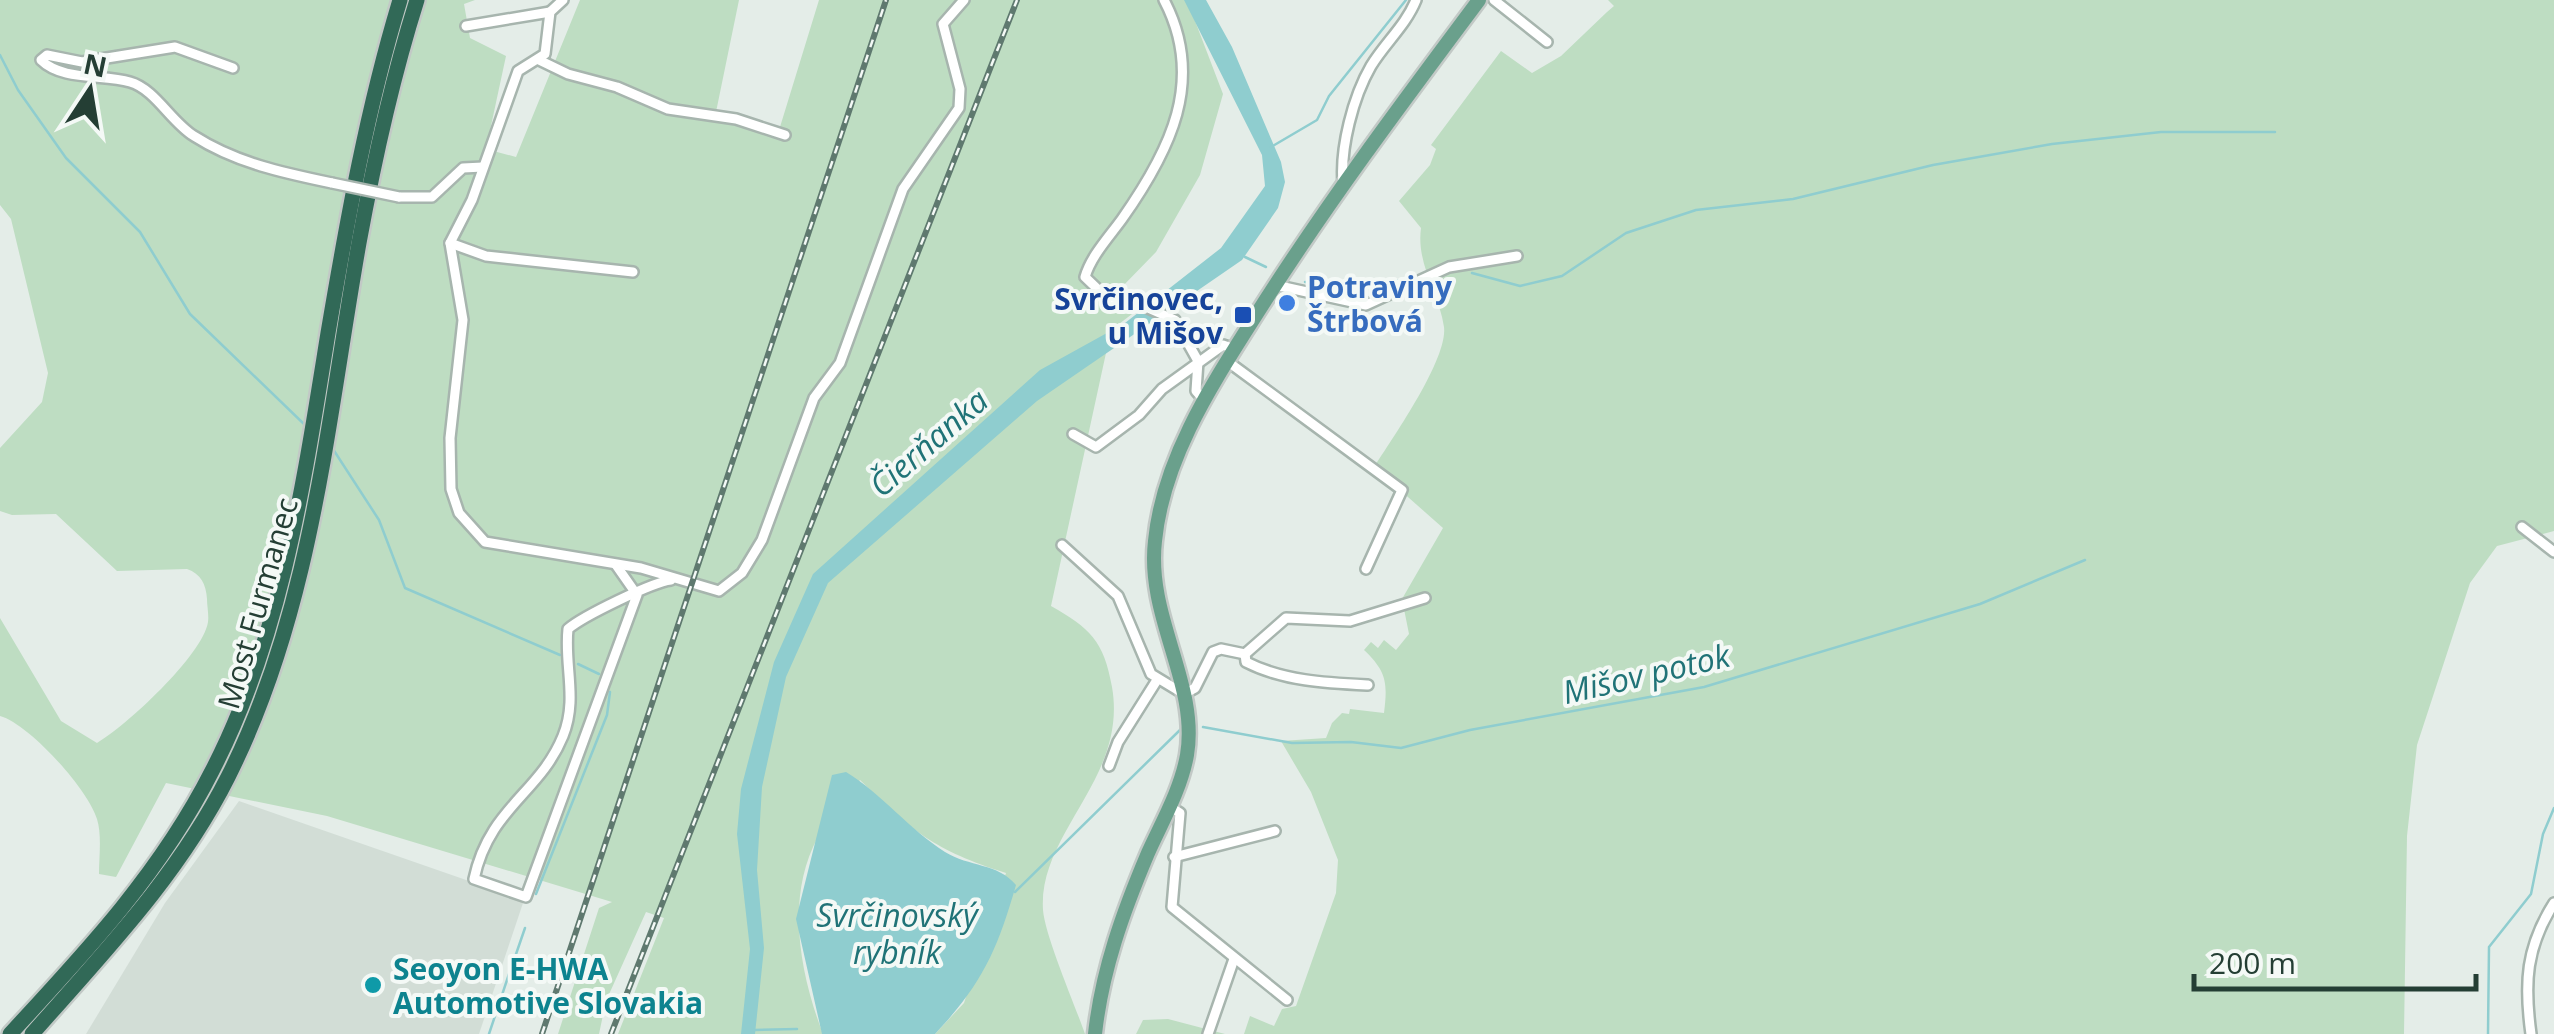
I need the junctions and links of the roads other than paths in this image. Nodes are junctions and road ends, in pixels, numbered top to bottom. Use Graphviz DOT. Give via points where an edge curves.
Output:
graph roads {
  1 [pos="400,0"];
  2 [pos="416,0"];
  3 [pos="562,0"];
  4 [pos="964,0"];
  5 [pos="1164,0"];
  6 [pos="1416,0"];
  7 [pos="1480,0"];
  8 [pos="1494,0"];
  9 [pos="550,12"];
  10 [pos="466,26"];
  11 [pos="1547,42"];
  12 [pos="539,60"];
  13 [pos="233,68"];
  14 [pos="786,135"];
  15 [pos="483,166"];
  16 [pos="1343,186"];
  17 [pos="450,243"];
  18 [pos="1517,256"];
  19 [pos="633,272"];
  20 [pos="1275,286"];
  21 [pos="336,338"];
  22 [pos="1231,354"];
  23 [pos="1198,361"];
  24 [pos="1204,401"];
  25 [pos="1073,434"];
  26 [pos="2522,527"];
  27 [pos="1062,544"];
  28 [pos="2554,552"];
  29 [pos="614,564"];
  30 [pos="1366,570"];
  31 [pos="674,580"];
  32 [pos="637,595"];
  33 [pos="1426,598"];
  34 [pos="1245,654"];
  35 [pos="1157,680"];
  36 [pos="1368,685"];
  37 [pos="1184,694"];
  38 [pos="1108,766"];
  39 [pos="1169,806"];
  40 [pos="1275,831"];
  41 [pos="1174,857"];
  42 [pos="2554,903"];
  43 [pos="1234,958"];
  44 [pos="1287,1000"];
  45 [pos="10,1034"];
  46 [pos="35,1034"];
  47 [pos="1095,1034"];
  48 [pos="1208,1034"];
  49 [pos="2531,1034"];
  1 -- 21 [label="highway" via="363,144"];
  2 -- 21 [label="highway"];
  3 -- 9 [label="street"];
  4 -- 31 [label="street" via="943,24 959,108 903,188 840,363 814,398 762,540 728,587 708,591"];
  5 -- 23 [label="street" via="1181,31 1174,134 1085,277 1107,298 1130,300 1175,320"];
  6 -- 16 [label="street" via="1370,67"];
  7 -- 16 [label="main road"];
  8 -- 11 [label="street"];
  9 -- 10 [label="street"];
  9 -- 12 [label="street"];
  12 -- 14 [label="street" via="668,109"];
  12 -- 15 [label="street" via="518,71"];
  13 -- 15 [label="street, bridge" via="175,47 98,60 41,60 75,74 136,84 206,143 277,172 399,197 432,197 457,172"];
  15 -- 17 [label="street"];
  16 -- 20 [label="main road"];
  17 -- 19 [label="street" via="498,258"];
  17 -- 29 [label="street" via="463,320 450,438 451,489 459,513 485,542"];
  18 -- 20 [label="street" via="1449,267 1366,305"];
  20 -- 22 [label="main road"];
  21 -- 45 [label="highway, Most Furmanec" via="262,646 214,767 128,903"];
  21 -- 46 [label="highway, Most Furmanec" via="312,524 273,666 229,775 184,855"];
  22 -- 23 [label="street" via="1223,345"];
  22 -- 24 [label="main road"];
  22 -- 30 [label="street" via="1402,490"];
  23 -- 24 [label="street" via="1196,391"];
  23 -- 25 [label="street" via="1096,446"];
  24 -- 37 [label="main road" via="1169,478 1153,557 1159,614"];
  26 -- 28 [label="street"];
  27 -- 35 [label="street" via="1118,596"];
  29 -- 31 [label="street"];
  29 -- 32 [label="street"];
  31 -- 32 [label="street"];
  32 -- 32 [label="street" via="526,897 483,885 474,879 495,823 546,766 570,716 568,628"];
  33 -- 34 [label="street" via="1350,620 1286,618"];
  34 -- 36 [label="street" via="1246,662 1262,670"];
  34 -- 37 [label="street" via="1213,652 1195,688"];
  35 -- 37 [label="street"];
  35 -- 38 [label="street"];
  37 -- 39 [label="main road" via="1188,752"];
  39 -- 41 [label="street" via="1180,814"];
  39 -- 47 [label="main road" via="1121,920"];
  40 -- 41 [label="street"];
  41 -- 43 [label="street" via="1172,906"];
  42 -- 49 [label="street" via="2528,956"];
  43 -- 44 [label="street"];
  43 -- 48 [label="street"];
}
